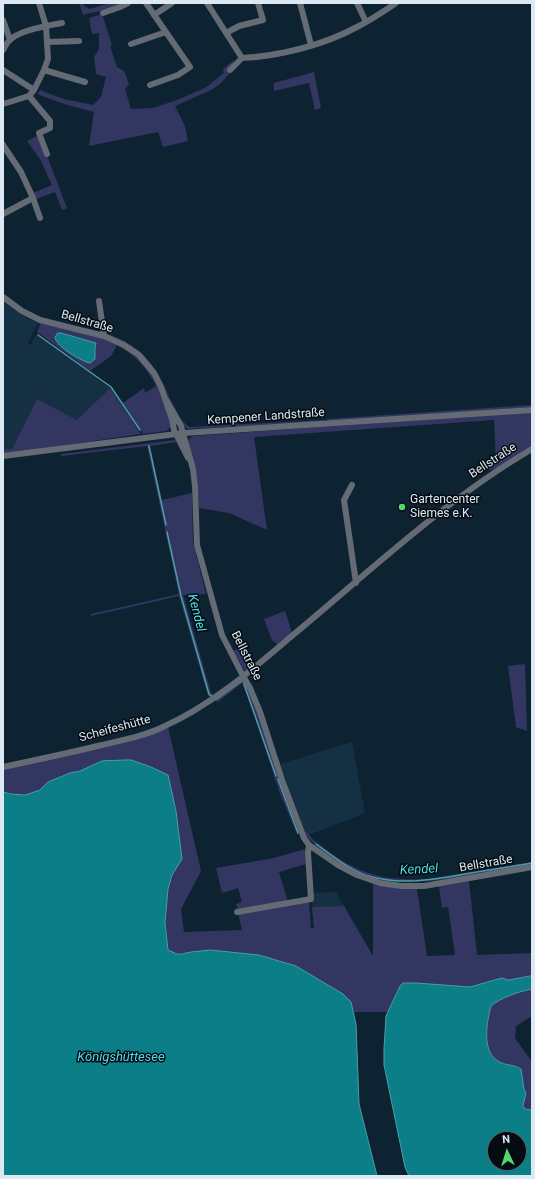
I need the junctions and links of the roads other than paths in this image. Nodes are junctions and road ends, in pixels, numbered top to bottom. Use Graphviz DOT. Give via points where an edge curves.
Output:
graph roads {
  1 [pos="39,3"];
  2 [pos="128,3"];
  3 [pos="146,3"];
  4 [pos="172,3"];
  5 [pos="207,3"];
  6 [pos="258,3"];
  7 [pos="300,3"];
  8 [pos="357,3"];
  9 [pos="396,3"];
  10 [pos="103,13"];
  11 [pos="154,15"];
  12 [pos="3,20"];
  13 [pos="366,22"];
  14 [pos="62,23"];
  15 [pos="46,26"];
  16 [pos="166,32"];
  17 [pos="226,33"];
  18 [pos="10,40"];
  19 [pos="79,41"];
  20 [pos="47,42"];
  21 [pos="131,44"];
  22 [pos="311,45"];
  23 [pos="3,50"];
  24 [pos="242,58"];
  25 [pos="3,70"];
  26 [pos="44,70"];
  27 [pos="230,70"];
  28 [pos="85,82"];
  29 [pos="150,85"];
  30 [pos="34,90"];
  31 [pos="29,96"];
  32 [pos="3,104"];
  33 [pos="3,145"];
  34 [pos="5,154"];
  35 [pos="48,154"];
  36 [pos="33,198"];
  37 [pos="3,214"];
  38 [pos="40,218"];
  39 [pos="3,297"];
  40 [pos="99,301"];
  41 [pos="104,336"];
  42 [pos="166,400"];
  43 [pos="532,410"];
  44 [pos="184,433"];
  45 [pos="176,434"];
  46 [pos="532,449"];
  47 [pos="3,456"];
  48 [pos="193,469"];
  49 [pos="352,485"];
  50 [pos="356,583"];
  51 [pos="243,676"];
  52 [pos="3,767"];
  53 [pos="309,845"];
  54 [pos="532,867"];
  55 [pos="237,912"];
  1 -- 15 [label="street"];
  2 -- 10 [label="street"];
  3 -- 11 [label="street"];
  4 -- 11 [label="street"];
  5 -- 17 [label="street"];
  6 -- 17 [label="street" via="263,20 239,26"];
  7 -- 22 [label="street"];
  8 -- 13 [label="street"];
  9 -- 13 [label="street"];
  11 -- 16 [label="street"];
  12 -- 18 [label="street"];
  13 -- 22 [label="street" via="333,38"];
  14 -- 15 [label="street"];
  15 -- 18 [label="street"];
  15 -- 20 [label="street"];
  16 -- 21 [label="street"];
  16 -- 29 [label="street" via="190,68"];
  17 -- 24 [label="street"];
  18 -- 23 [label="street"];
  19 -- 20 [label="street"];
  20 -- 26 [label="street" via="48,59"];
  22 -- 24 [label="street" via="262,57"];
  24 -- 27 [label="street"];
  25 -- 30 [label="street"];
  26 -- 28 [label="street"];
  26 -- 30 [label="street"];
  30 -- 31 [label="street"];
  31 -- 32 [label="street"];
  31 -- 35 [label="street" via="50,121 50,128 40,133"];
  33 -- 34 [label="street"];
  34 -- 36 [label="street" via="21,172"];
  36 -- 37 [label="street"];
  36 -- 38 [label="street"];
  39 -- 41 [label="street, Bellstraße" via="40,320"];
  40 -- 41 [label="street"];
  41 -- 42 [label="street, Bellstraße" via="124,344 139,355 154,373"];
  42 -- 44 [label="street, Bellstraße"];
  42 -- 45 [label="street, Bellstraße"];
  43 -- 44 [label="street, Kempener Landstraße"];
  44 -- 45 [label="street, Kempener Landstraße"];
  44 -- 48 [label="street, Bellstraße"];
  45 -- 47 [label="street, Kempener Landstraße"];
  45 -- 48 [label="street, Bellstraße"];
  46 -- 50 [label="street, Bellstraße" via="468,491"];
  48 -- 51 [label="street, Bellstraße" via="196,486 197,545 222,635"];
  49 -- 50 [label="street" via="344,500"];
  50 -- 51 [label="street, Bellstraße"];
  51 -- 52 [label="street, Scheifeshütte" via="210,701 166,726 142,736"];
  51 -- 53 [label="street, Bellstraße" via="258,706 282,780"];
  53 -- 54 [label="street, Bellstraße" via="357,875 380,883 401,886 424,886"];
  53 -- 55 [label="street, Bellstraße" via="311,899"];
}
